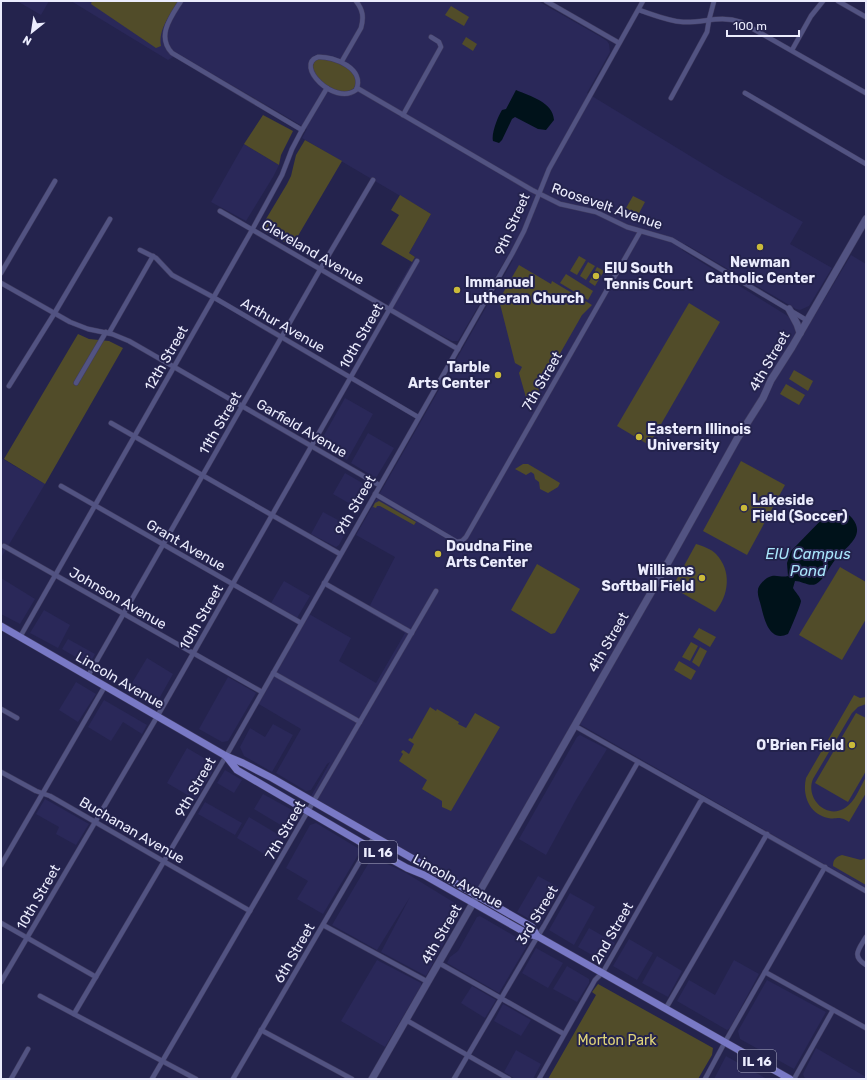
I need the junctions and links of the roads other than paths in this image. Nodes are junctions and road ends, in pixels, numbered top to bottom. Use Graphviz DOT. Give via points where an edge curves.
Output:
graph roads {
  1 [pos="181,1"];
  2 [pos="356,1"];
  3 [pos="546,1"];
  4 [pos="643,1"];
  5 [pos="714,1"];
  6 [pos="823,1"];
  7 [pos="838,1"];
  8 [pos="639,10"];
  9 [pos="866,17"];
  10 [pos="709,20"];
  11 [pos="431,37"];
  12 [pos="619,44"];
  13 [pos="792,50"];
  14 [pos="342,61"];
  15 [pos="327,88"];
  16 [pos="357,88"];
  17 [pos="745,93"];
  18 [pos="866,93"];
  19 [pos="671,98"];
  20 [pos="403,115"];
  21 [pos="302,130"];
  22 [pos="866,164"];
  23 [pos="373,180"];
  24 [pos="55,181"];
  25 [pos="538,193"];
  26 [pos="220,211"];
  27 [pos="110,218"];
  28 [pos="866,219"];
  29 [pos="252,230"];
  30 [pos="640,232"];
  31 [pos="140,250"];
  32 [pos="153,256"];
  33 [pos="417,261"];
  34 [pos="321,268"];
  35 [pos="1,273"];
  36 [pos="1,283"];
  37 [pos="213,297"];
  38 [pos="389,309"];
  39 [pos="789,309"];
  40 [pos="54,314"];
  41 [pos="808,321"];
  42 [pos="108,332"];
  43 [pos="800,333"];
  44 [pos="282,337"];
  45 [pos="458,348"];
  46 [pos="174,367"];
  47 [pos="350,377"];
  48 [pos="76,383"];
  49 [pos="9,386"];
  50 [pos="242,406"];
  51 [pos="418,417"];
  52 [pos="111,423"];
  53 [pos="134,436"];
  54 [pos="311,446"];
  55 [pos="203,476"];
  56 [pos="61,486"];
  57 [pos="379,486"];
  58 [pos="375,494"];
  59 [pos="94,505"];
  60 [pos="272,515"];
  61 [pos="163,545"];
  62 [pos="4,546"];
  63 [pos="340,554"];
  64 [pos="55,575"];
  65 [pos="232,584"];
  66 [pos="324,584"];
  67 [pos="436,591"];
  68 [pos="124,614"];
  69 [pos="301,623"];
  70 [pos="1,626"];
  71 [pos="412,633"];
  72 [pos="20,637"];
  73 [pos="193,653"];
  74 [pos="273,673"];
  75 [pos="88,676"];
  76 [pos="105,686"];
  77 [pos="262,692"];
  78 [pos="1,708"];
  79 [pos="157,716"];
  80 [pos="17,718"];
  81 [pos="360,722"];
  82 [pos="575,726"];
  83 [pos="226,756"];
  84 [pos="638,762"];
  85 [pos="1,772"];
  86 [pos="42,794"];
  87 [pos="703,799"];
  88 [pos="314,802"];
  89 [pos="308,812"];
  90 [pos="95,821"];
  91 [pos="766,834"];
  92 [pos="374,837"];
  93 [pos="369,847"];
  94 [pos="164,861"];
  95 [pos="1,865"];
  96 [pos="825,867"];
  97 [pos="866,891"];
  98 [pos="477,896"];
  99 [pos="473,903"];
  100 [pos="250,911"];
  101 [pos="1,923"];
  102 [pos="323,926"];
  103 [pos="538,936"];
  104 [pos="27,937"];
  105 [pos="866,937"];
  106 [pos="439,963"];
  107 [pos="866,965"];
  108 [pos="603,972"];
  109 [pos="765,972"];
  110 [pos="96,977"];
  111 [pos="1,982"];
  112 [pos="428,982"];
  113 [pos="40,996"];
  114 [pos="501,998"];
  115 [pos="666,1008"];
  116 [pos="833,1010"];
  117 [pos="74,1014"];
  118 [pos="406,1020"];
  119 [pos="866,1028"];
  120 [pos="261,1030"];
  121 [pos="564,1034"];
  122 [pos="725,1042"];
  123 [pos="28,1049"];
  124 [pos="468,1055"];
  125 [pos="162,1061"];
  126 [pos="11,1079"];
  127 [pos="152,1079"];
  128 [pos="196,1079"];
  129 [pos="233,1079"];
  130 [pos="352,1079"];
  131 [pos="372,1079"];
  132 [pos="454,1079"];
  133 [pos="509,1079"];
  134 [pos="539,1079"];
  135 [pos="705,1079"];
  136 [pos="790,1079"];
  137 [pos="794,1079"];
  1 -- 21 [label="street" via="166,26 164,39 168,49"];
  2 -- 14 [label="street" via="362,11 363,22"];
  3 -- 12 [label="street"];
  4 -- 8 [label="street, 9th Street"];
  5 -- 10 [label="street"];
  6 -- 13 [label="street" via="811,16"];
  7 -- 9 [label="street"];
  8 -- 10 [label="street" via="678,22"];
  8 -- 12 [label="street, 9th Street"];
  10 -- 13 [label="street" via="726,18 741,22"];
  10 -- 19 [label="street" via="708,32"];
  11 -- 20 [label="street" via="439,42 441,47"];
  12 -- 25 [label="street, 9th Street"];
  13 -- 18 [label="street"];
  14 -- 15 [label="street" via="324,57 315,58 312,62 310,66 315,79"];
  14 -- 16 [label="street" via="355,74 358,80"];
  15 -- 16 [label="street" via="333,92 348,94"];
  15 -- 21 [label="street, 12th Street"];
  16 -- 20 [label="street, Roosevelt Avenue"];
  17 -- 22 [label="street"];
  20 -- 25 [label="street, Roosevelt Avenue"];
  21 -- 29 [label="street, 12th Street" via="282,175"];
  23 -- 34 [label="street, 11th Street"];
  24 -- 35 [label="street"];
  25 -- 30 [label="street, Roosevelt Avenue" via="565,205 604,215"];
  25 -- 45 [label="street, 9th Street" via="522,235"];
  26 -- 29 [label="street, Cleveland Avenue"];
  27 -- 40 [label="street"];
  28 -- 41 [label="street, 4th Street"];
  29 -- 34 [label="street, Cleveland Avenue"];
  29 -- 37 [label="street, 12th Street"];
  30 -- 39 [label="street, Roosevelt Avenue" via="674,241"];
  30 -- 58 [label="street, 7th Street" via="462,541 457,542"];
  31 -- 32 [label="street, Arthur Avenue"];
  32 -- 37 [label="street, Arthur Avenue" via="172,275"];
  32 -- 42 [label="street"];
  33 -- 38 [label="street, 10th Street"];
  34 -- 38 [label="street, Cleveland Avenue"];
  34 -- 44 [label="street, 11th Street"];
  36 -- 40 [label="street, Garfield Avenue"];
  37 -- 44 [label="street, Arthur Avenue"];
  37 -- 46 [label="street, 12th Street"];
  38 -- 45 [label="street, Cleveland Avenue"];
  38 -- 47 [label="street, 10th Street"];
  39 -- 41 [label="street, Roosevelt Avenue"];
  39 -- 43 [label="street"];
  40 -- 42 [label="street, Garfield Avenue" via="78,326"];
  40 -- 49 [label="street"];
  41 -- 43 [label="street, 4th Street"];
  42 -- 46 [label="street, Garfield Avenue"];
  42 -- 48 [label="street"];
  43 -- 82 [label="street, 4th Street" via="774,374 763,398 737,439"];
  44 -- 47 [label="street, Arthur Avenue"];
  44 -- 50 [label="street, 11th Street"];
  45 -- 51 [label="street, 9th Street"];
  46 -- 50 [label="street, Garfield Avenue"];
  46 -- 53 [label="street, 12th Street"];
  47 -- 51 [label="street, Arthur Avenue"];
  47 -- 54 [label="street, 10th Street"];
  50 -- 54 [label="street, Garfield Avenue"];
  50 -- 55 [label="street, 11th Street"];
  51 -- 57 [label="street, 9th Street"];
  52 -- 53 [label="street"];
  53 -- 55 [label="street"];
  53 -- 59 [label="street, 12th Street"];
  54 -- 57 [label="street, Garfield Avenue"];
  54 -- 60 [label="street, 10th Street"];
  55 -- 60 [label="street"];
  55 -- 61 [label="street, 11th Street"];
  56 -- 59 [label="street, Grant Avenue"];
  57 -- 58 [label="street, 9th Street"];
  58 -- 63 [label="street, 9th Street"];
  59 -- 61 [label="street, Grant Avenue"];
  59 -- 64 [label="street, 12th Street"];
  60 -- 63 [label="street"];
  60 -- 65 [label="street, 10th Street"];
  61 -- 65 [label="street, Grant Avenue"];
  61 -- 68 [label="street, 11th Street"];
  62 -- 64 [label="street, Johnson Avenue"];
  63 -- 66 [label="street, 9th Street"];
  64 -- 68 [label="street, Johnson Avenue"];
  64 -- 72 [label="street, 12th Street"];
  65 -- 69 [label="street, Grant Avenue"];
  65 -- 73 [label="street, 10th Street"];
  66 -- 69 [label="street, 9th Street"];
  66 -- 71 [label="street"];
  67 -- 71 [label="street, 7th Street"];
  68 -- 73 [label="street, Johnson Avenue"];
  68 -- 75 [label="street, 11th Street"];
  69 -- 74 [label="street, 9th Street"];
  70 -- 72 [label="main road, Lincoln Avenue / IL 16"];
  71 -- 81 [label="street, 7th Street"];
  72 -- 75 [label="main road, Lincoln Avenue / IL 16"];
  73 -- 77 [label="street, Johnson Avenue"];
  73 -- 79 [label="street, 10th Street"];
  74 -- 77 [label="street, 9th Street"];
  74 -- 81 [label="street"];
  75 -- 76 [label="main road, Lincoln Avenue / IL 16"];
  76 -- 79 [label="main road, Lincoln Avenue / IL 16"];
  76 -- 86 [label="street"];
  77 -- 83 [label="street, 9th Street"];
  78 -- 80 [label="street"];
  79 -- 83 [label="main road, Lincoln Avenue / IL 16"];
  79 -- 90 [label="street, 10th Street"];
  81 -- 88 [label="street, 7th Street"];
  82 -- 84 [label="street"];
  82 -- 98 [label="street, 4th Street"];
  83 -- 88 [label="main road, Lincoln Avenue / IL 16" via="244,762"];
  83 -- 89 [label="main road, Lincoln Avenue / IL 16" via="237,770"];
  83 -- 94 [label="street, 9th Street"];
  84 -- 87 [label="street"];
  84 -- 103 [label="street, 3rd Street"];
  85 -- 86 [label="street, Buchanan Avenue"];
  86 -- 90 [label="street, Buchanan Avenue"];
  86 -- 95 [label="street"];
  87 -- 91 [label="street"];
  87 -- 108 [label="street, 2nd Street"];
  88 -- 89 [label="street, 7th Street"];
  88 -- 92 [label="main road, Lincoln Avenue / IL 16"];
  89 -- 93 [label="main road, Lincoln Avenue / IL 16"];
  89 -- 100 [label="street, 7th Street"];
  90 -- 94 [label="street, Buchanan Avenue"];
  90 -- 104 [label="street, 10th Street"];
  91 -- 96 [label="street"];
  91 -- 115 [label="street"];
  92 -- 93 [label="street, 6th Street"];
  92 -- 98 [label="main road, Lincoln Avenue / IL 16"];
  93 -- 99 [label="main road, Lincoln Avenue / IL 16"];
  93 -- 102 [label="street, 6th Street"];
  94 -- 100 [label="street, Buchanan Avenue"];
  94 -- 110 [label="street, 9th Street"];
  96 -- 97 [label="street"];
  96 -- 109 [label="street"];
  98 -- 99 [label="street, 4th Street"];
  98 -- 103 [label="main road, Lincoln Avenue / IL 16" via="532,927"];
  99 -- 103 [label="main road, Lincoln Avenue / IL 16" via="528,934"];
  99 -- 106 [label="street, 4th Street"];
  100 -- 125 [label="street, 7th Street"];
  101 -- 104 [label="street"];
  102 -- 112 [label="street"];
  102 -- 120 [label="street, 6th Street"];
  103 -- 108 [label="main road, Lincoln Avenue / IL 16"];
  103 -- 114 [label="street, 3rd Street"];
  104 -- 110 [label="street"];
  104 -- 111 [label="street, 10th Street"];
  105 -- 107 [label="street" via="857,952 860,962"];
  106 -- 112 [label="street, 4th Street"];
  106 -- 114 [label="street"];
  108 -- 115 [label="main road, Lincoln Avenue / IL 16"];
  108 -- 121 [label="street, 2nd Street" via="595,980"];
  109 -- 116 [label="street"];
  109 -- 122 [label="street"];
  110 -- 117 [label="street, 9th Street"];
  112 -- 118 [label="street, 4th Street"];
  113 -- 117 [label="street"];
  114 -- 121 [label="street"];
  114 -- 124 [label="street, 3rd Street"];
  115 -- 122 [label="main road, Lincoln Avenue / IL 16"];
  116 -- 119 [label="street"];
  116 -- 137 [label="street"];
  117 -- 125 [label="street"];
  118 -- 124 [label="street"];
  118 -- 131 [label="street, 4th Street"];
  120 -- 129 [label="street, 6th Street"];
  120 -- 130 [label="street"];
  121 -- 134 [label="street, 2nd Street"];
  122 -- 135 [label="street"];
  122 -- 136 [label="main road, IL 16"];
  123 -- 126 [label="street"];
  124 -- 132 [label="street, 3rd Street"];
  124 -- 133 [label="street"];
  125 -- 127 [label="street, 7th Street"];
  125 -- 128 [label="street"];
}
